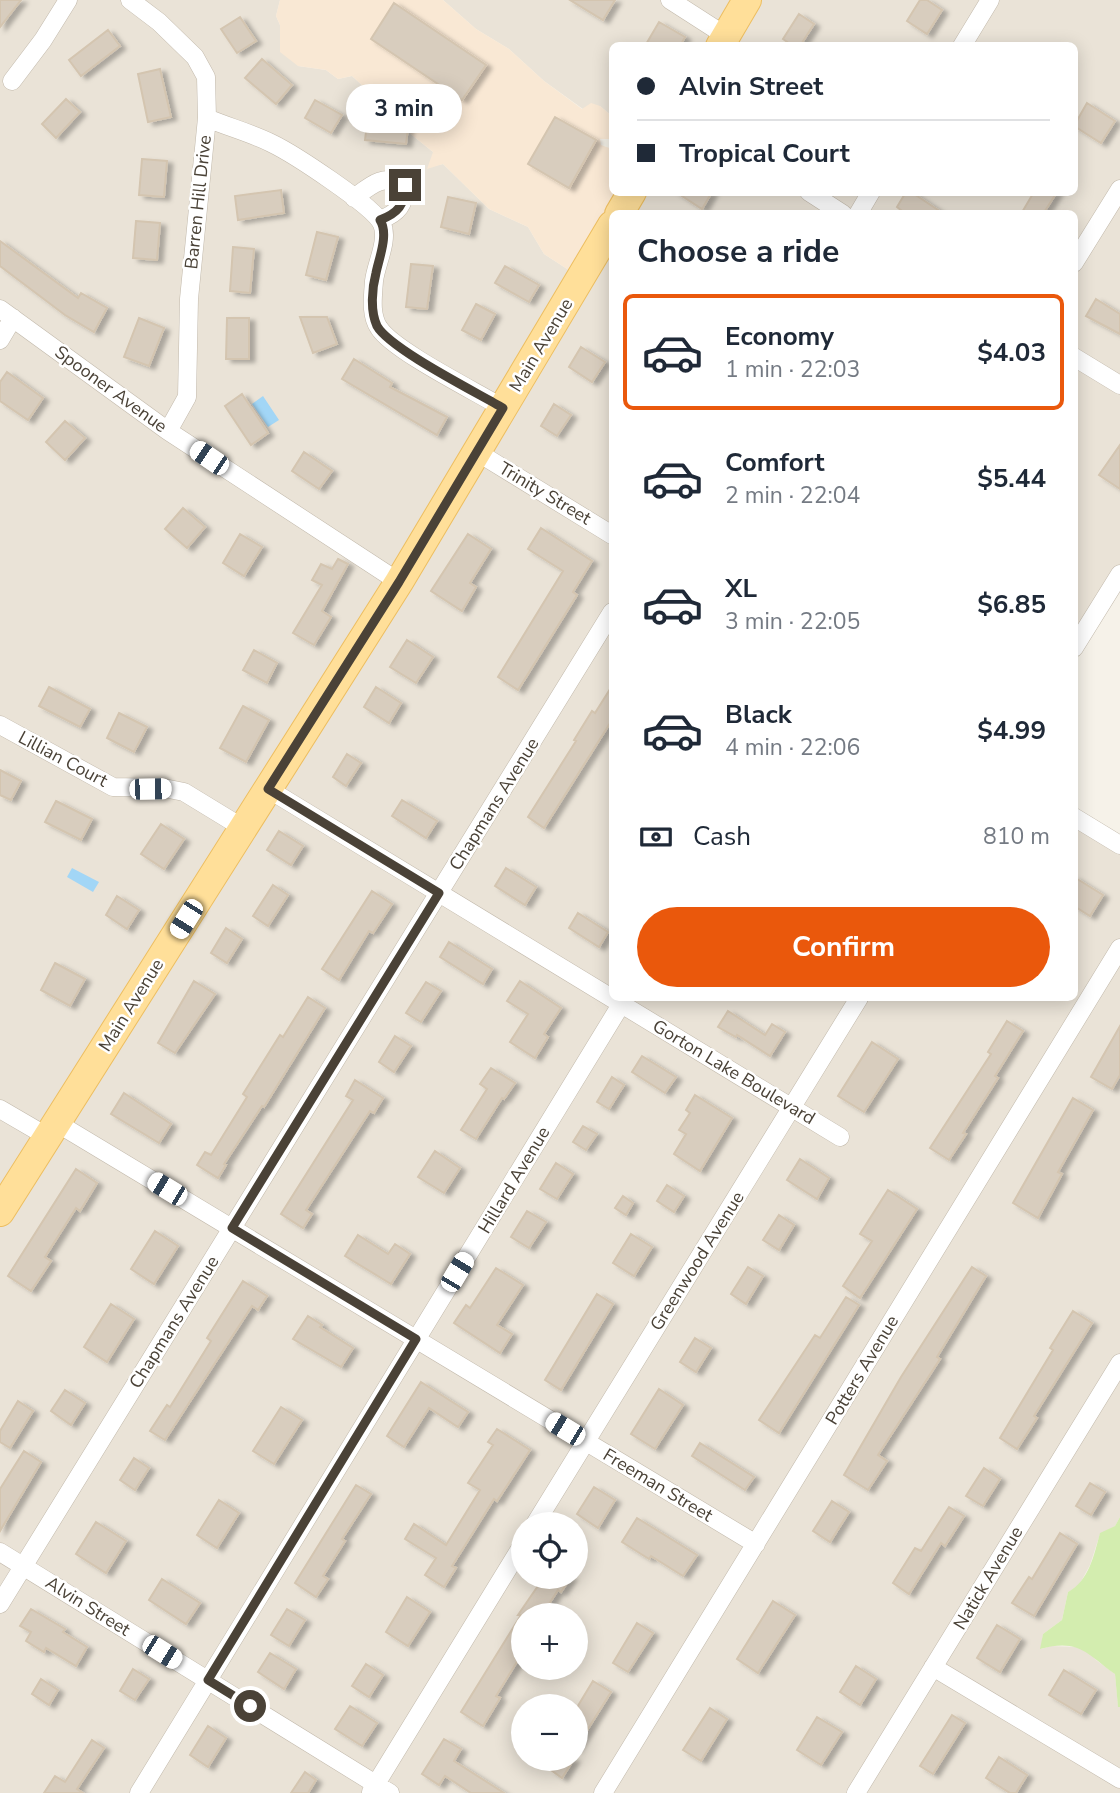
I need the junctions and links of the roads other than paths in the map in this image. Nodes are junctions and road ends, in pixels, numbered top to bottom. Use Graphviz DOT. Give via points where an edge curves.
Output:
graph roads {
  1 [pos="68,0"];
  2 [pos="130,0"];
  3 [pos="670,0"];
  4 [pos="747,0"];
  5 [pos="990,0"];
  6 [pos="723,41"];
  7 [pos="964,42"];
  8 [pos="12,81"];
  9 [pos="207,118"];
  10 [pos="1120,189"];
  11 [pos="815,196"];
  12 [pos="354,198"];
  13 [pos="837,210"];
  14 [pos="380,220"];
  15 [pos="609,230"];
  16 [pos="1078,257"];
  17 [pos="6,314"];
  18 [pos="0,340"];
  19 [pos="1078,359"];
  20 [pos="1120,385"];
  21 [pos="503,408"];
  22 [pos="168,431"];
  23 [pos="477,452"];
  24 [pos="609,533"];
  25 [pos="1120,574"];
  26 [pos="399,582"];
  27 [pos="609,616"];
  28 [pos="1078,642"];
  29 [pos="0,725"];
  30 [pos="268,789"];
  31 [pos="1078,819"];
  32 [pos="243,828"];
  33 [pos="1120,845"];
  34 [pos="439,893"];
  35 [pos="1120,948"];
  36 [pos="609,992"];
  37 [pos="624,1001"];
  38 [pos="857,1001"];
  39 [pos="792,1107"];
  40 [pos="0,1110"];
  41 [pos="52,1130"];
  42 [pos="840,1137"];
  43 [pos="0,1212"];
  44 [pos="232,1228"];
  45 [pos="416,1339"];
  46 [pos="1120,1363"];
  47 [pos="586,1442"];
  48 [pos="543,1512"];
  49 [pos="756,1544"];
  50 [pos="0,1552"];
  51 [pos="511,1564"];
  52 [pos="23,1566"];
  53 [pos="0,1604"];
  54 [pos="933,1667"];
  55 [pos="208,1680"];
  56 [pos="1120,1779"];
  57 [pos="379,1790"];
  58 [pos="139,1793"];
  59 [pos="603,1793"];
  60 [pos="856,1793"];
  1 -- 8 [label="street"];
  2 -- 9 [label="street, Barren Hill Drive" via="195,57 206,77"];
  3 -- 6 [label="street"];
  4 -- 6 [label="main road"];
  5 -- 7 [label="street"];
  9 -- 12 [label="street" via="271,143"];
  9 -- 22 [label="street, Barren Hill Drive" via="189,299 187,397"];
  10 -- 16 [label="street"];
  11 -- 13 [label="street"];
  12 -- 14 [label="street"];
  12 -- 14 [label="street" via="379,180 405,185 405,199 396,214"];
  14 -- 21 [label="street" via="383,243 374,279 373,311 378,327 393,343"];
  15 -- 21 [label="main road, Main Avenue"];
  17 -- 18 [label="street"];
  17 -- 22 [label="street, Spooner Avenue"];
  19 -- 20 [label="street"];
  21 -- 23 [label="main road, Main Avenue"];
  22 -- 26 [label="street, Spooner Avenue"];
  23 -- 24 [label="street, Trinity Street"];
  23 -- 26 [label="main road, Main Avenue"];
  25 -- 28 [label="street"];
  26 -- 30 [label="main road, Main Avenue"];
  27 -- 34 [label="street, Chapmans Avenue"];
  29 -- 32 [label="street, Lillian Court" via="113,787 184,792"];
  30 -- 32 [label="main road, Main Avenue"];
  30 -- 34 [label="street, Gorton Lake Boulevard"];
  31 -- 33 [label="street"];
  32 -- 41 [label="main road, Main Avenue"];
  34 -- 36 [label="street, Gorton Lake Boulevard"];
  34 -- 44 [label="street, Chapmans Avenue"];
  35 -- 49 [label="street, Potters Avenue"];
  37 -- 39 [label="street, Gorton Lake Boulevard"];
  37 -- 45 [label="street, Hillard Avenue"];
  38 -- 39 [label="street, Greenwood Avenue"];
  39 -- 42 [label="street, Gorton Lake Boulevard"];
  39 -- 47 [label="street, Greenwood Avenue"];
  40 -- 41 [label="street, Freeman Street"];
  41 -- 43 [label="main road, Main Avenue"];
  41 -- 44 [label="street, Freeman Street"];
  44 -- 45 [label="street, Freeman Street"];
  44 -- 52 [label="street, Chapmans Avenue"];
  45 -- 47 [label="street, Freeman Street"];
  45 -- 55 [label="street, Hillard Avenue"];
  46 -- 54 [label="street, Natick Avenue"];
  47 -- 48 [label="street, Greenwood Avenue"];
  47 -- 49 [label="street, Freeman Street"];
  49 -- 59 [label="street, Potters Avenue"];
  50 -- 52 [label="street, Alvin Street"];
  51 -- 57 [label="street"];
  52 -- 53 [label="street, Chapmans Avenue"];
  52 -- 55 [label="street, Alvin Street"];
  54 -- 56 [label="street"];
  54 -- 60 [label="street, Natick Avenue"];
  55 -- 57 [label="street, Alvin Street"];
  55 -- 58 [label="street, Hillard Avenue"];
}
